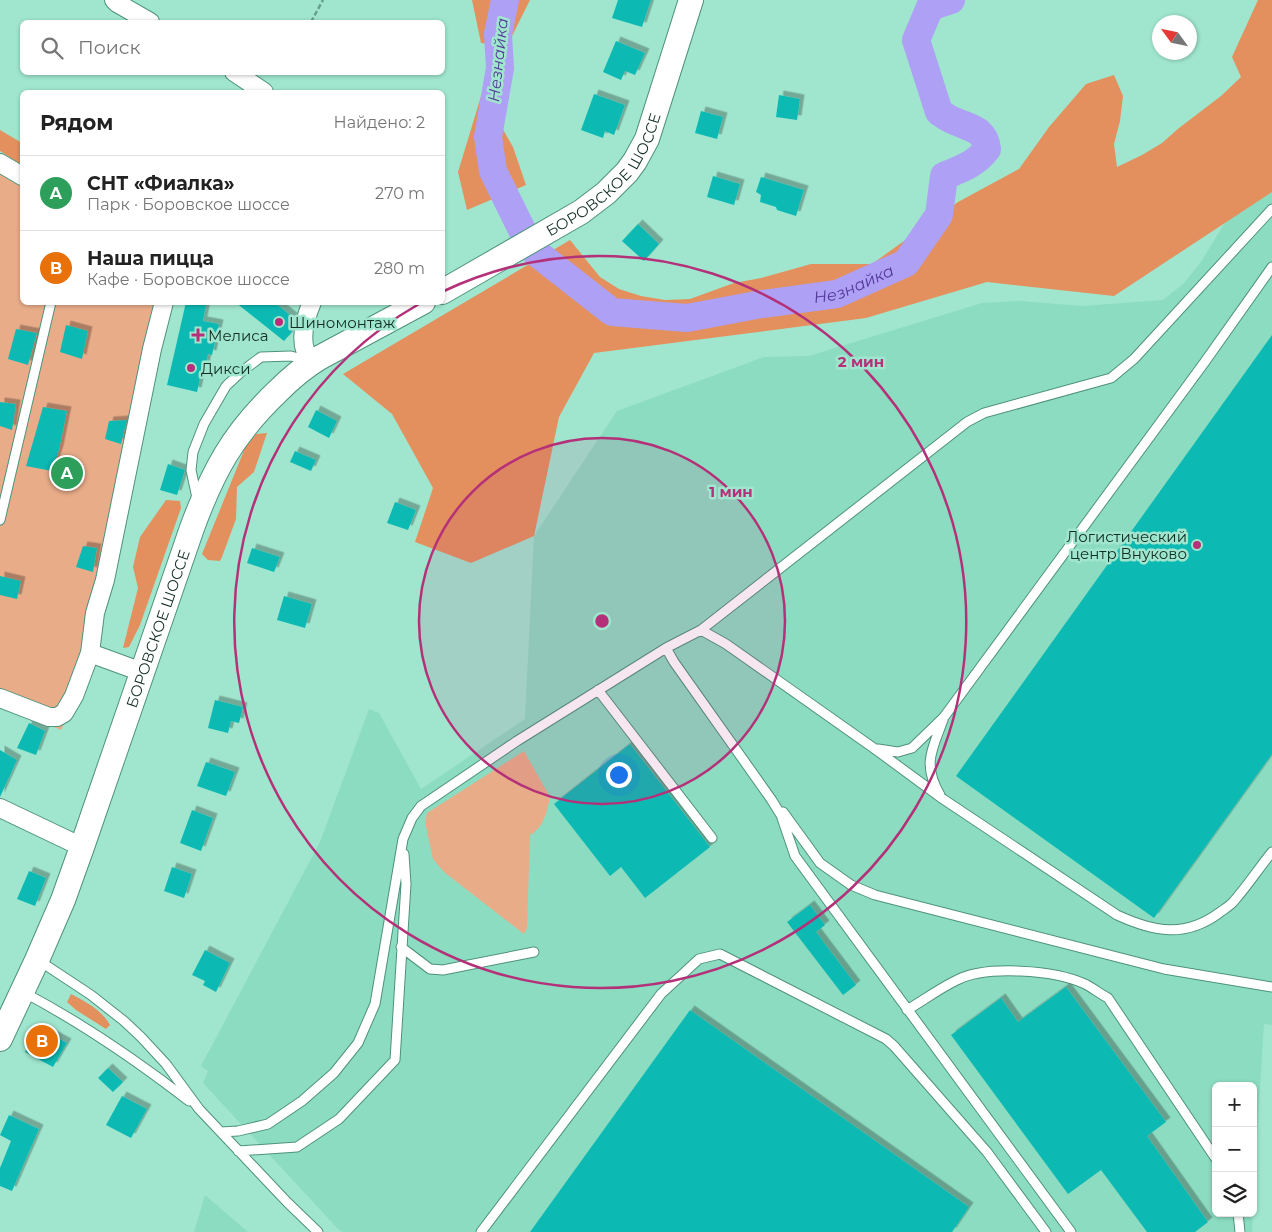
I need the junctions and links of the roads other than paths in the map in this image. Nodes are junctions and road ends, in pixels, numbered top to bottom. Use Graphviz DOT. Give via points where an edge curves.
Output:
graph roads {
  1 [pos="114,0"];
  2 [pos="691,0"];
  3 [pos="147,20"];
  4 [pos="238,75"];
  5 [pos="261,90"];
  6 [pos="0,163"];
  7 [pos="20,175"];
  8 [pos="1272,209"];
  9 [pos="1272,267"];
  10 [pos="445,290"];
  11 [pos="50,305"];
  12 [pos="163,305"];
  13 [pos="311,305"];
  14 [pos="417,305"];
  15 [pos="312,362"];
  16 [pos="198,510"];
  17 [pos="0,520"];
  18 [pos="701,630"];
  19 [pos="666,648"];
  20 [pos="90,653"];
  21 [pos="142,672"];
  22 [pos="598,690"];
  23 [pos="0,698"];
  24 [pos="944,717"];
  25 [pos="875,749"];
  26 [pos="771,798"];
  27 [pos="943,799"];
  28 [pos="0,808"];
  29 [pos="712,838"];
  30 [pos="403,839"];
  31 [pos="82,847"];
  32 [pos="1272,852"];
  33 [pos="401,947"];
  34 [pos="534,952"];
  35 [pos="38,960"];
  36 [pos="1271,987"];
  37 [pos="23,992"];
  38 [pos="907,1010"];
  39 [pos="0,1039"];
  40 [pos="199,1109"];
  41 [pos="221,1132"];
  42 [pos="238,1151"];
  43 [pos="1212,1153"];
  44 [pos="1238,1217"];
  45 [pos="318,1232"];
  46 [pos="480,1232"];
  47 [pos="1046,1232"];
  48 [pos="1071,1232"];
  49 [pos="1240,1232"];
  1 -- 3 [label="street"];
  2 -- 10 [label="main road, БОРОВСКОЕ ШОССЕ" via="647,139 626,172 581,212"];
  4 -- 5 [label="street"];
  6 -- 7 [label="street"];
  8 -- 18 [label="lane" via="1134,359 1111,378 984,413 966,422"];
  9 -- 24 [label="lane"];
  11 -- 17 [label="lane"];
  12 -- 20 [label="street" via="105,580 95,613"];
  13 -- 15 [label="street" via="303,341 306,356"];
  14 -- 15 [label="main road, БОРОВСКОЕ ШОССЕ"];
  15 -- 16 [label="main road, БОРОВСКОЕ ШОССЕ" via="263,406 236,438"];
  15 -- 16 [label="lane" via="291,356 261,358 226,386 204,424 193,452 191,470"];
  16 -- 21 [label="main road, БОРОВСКОЕ ШОССЕ"];
  18 -- 19 [label="lane"];
  18 -- 25 [label="lane" via="726,644"];
  19 -- 22 [label="lane"];
  19 -- 26 [label="lane"];
  20 -- 21 [label="street"];
  20 -- 23 [label="street" via="74,696 64,713 57,717"];
  21 -- 31 [label="main road, БОРОВСКОЕ ШОССЕ"];
  22 -- 29 [label="lane"];
  22 -- 30 [label="lane" via="422,806 412,818"];
  24 -- 25 [label="lane" via="912,748 898,752"];
  24 -- 27 [label="lane" via="929,761 933,780"];
  25 -- 27 [label="lane"];
  26 -- 36 [label="lane" via="820,863 851,885 875,895 1164,968"];
  26 -- 38 [label="lane" via="781,815 795,856"];
  27 -- 32 [label="lane" via="1117,915 1154,928 1178,930 1205,923 1233,903"];
  28 -- 31 [label="street"];
  30 -- 33 [label="lane" via="406,884"];
  30 -- 41 [label="lane" via="375,1004 358,1043 334,1073 302,1101 268,1124"];
  31 -- 35 [label="main road, БОРОВСКОЕ ШОССЕ"];
  33 -- 34 [label="lane" via="430,969 443,970"];
  33 -- 42 [label="lane" via="395,1060 339,1119 297,1147"];
  35 -- 37 [label="main road, БОРОВСКОЕ ШОССЕ"];
  35 -- 40 [label="lane" via="75,983 130,1026 154,1050"];
  37 -- 39 [label="main road, БОРОВСКОЕ ШОССЕ"];
  37 -- 40 [label="lane" via="117,1048"];
  38 -- 43 [label="lane" via="958,979 979,973 1015,971 1048,974 1084,984 1108,998"];
  38 -- 48 [label="lane"];
  40 -- 41 [label="lane"];
  41 -- 42 [label="lane"];
  42 -- 45 [label="lane"];
  44 -- 49 [label="lane"];
  46 -- 47 [label="lane" via="661,994 699,958 720,954 886,1039 987,1152"];
}
